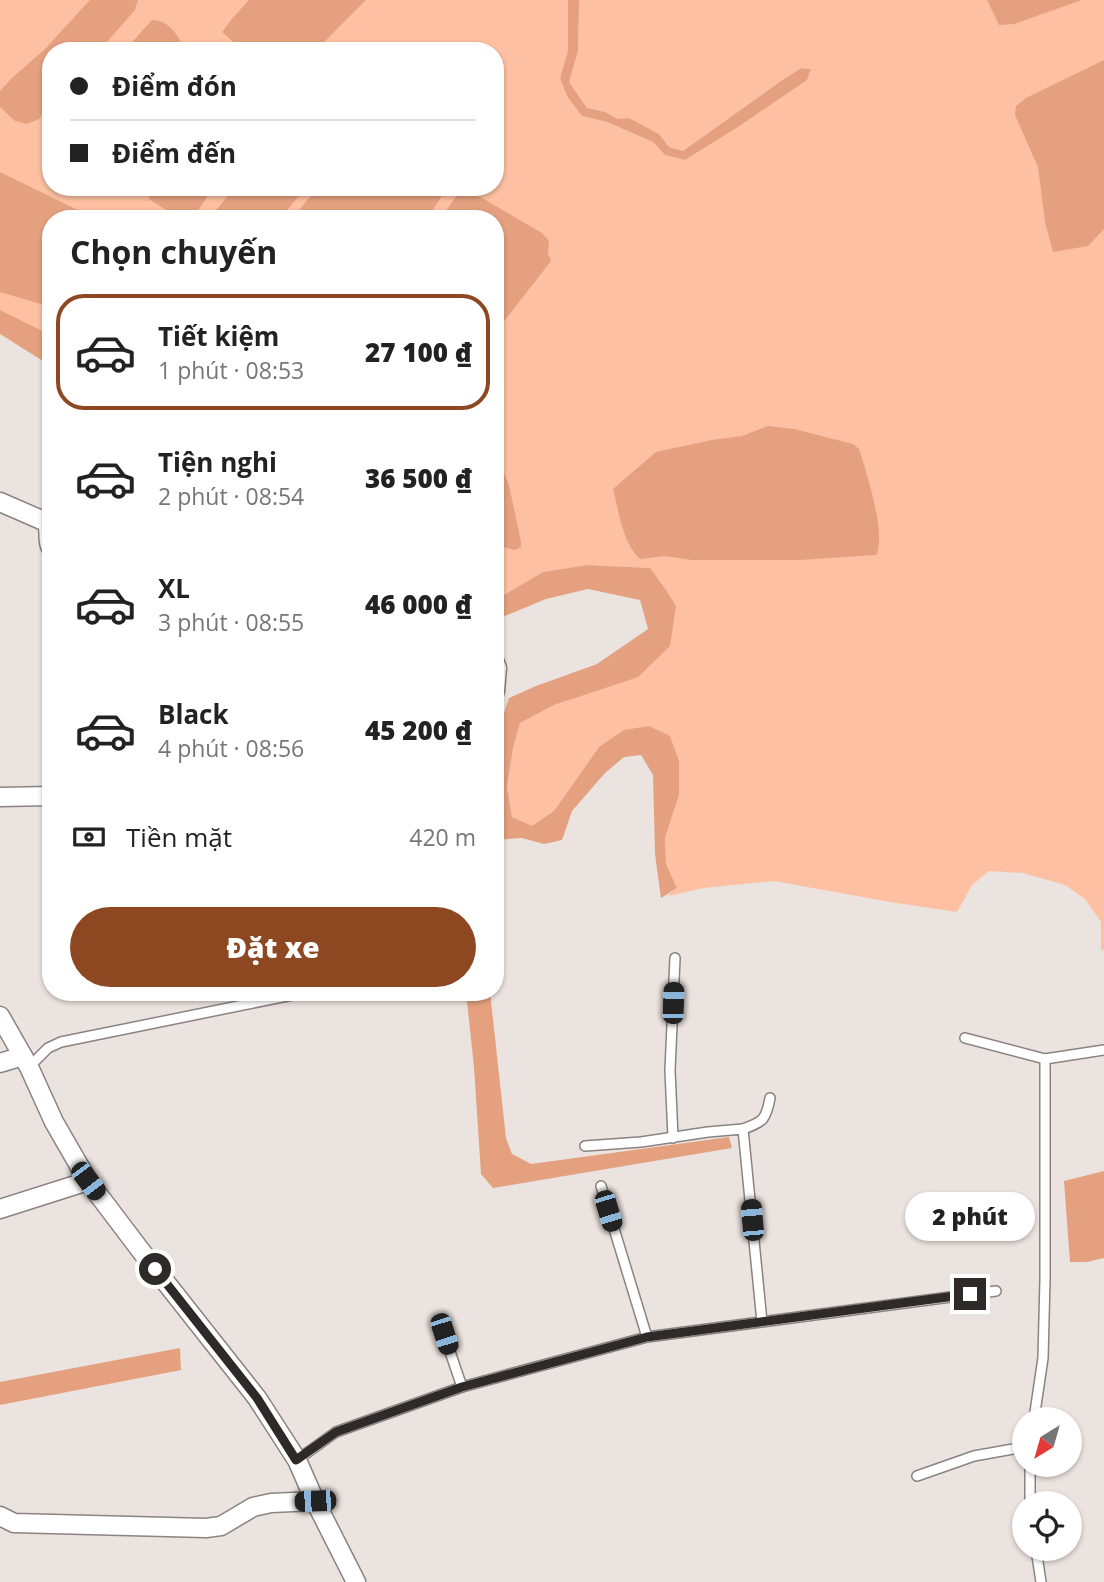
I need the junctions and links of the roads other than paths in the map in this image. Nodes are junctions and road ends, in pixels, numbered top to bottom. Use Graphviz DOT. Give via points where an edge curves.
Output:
graph roads {
  1 [pos="0,502"];
  2 [pos="42,520"];
  3 [pos="42,796"];
  4 [pos="0,797"];
  5 [pos="675,958"];
  6 [pos="262,1001"];
  7 [pos="0,1016"];
  8 [pos="965,1038"];
  9 [pos="1104,1050"];
  10 [pos="1045,1059"];
  11 [pos="26,1061"];
  12 [pos="0,1063"];
  13 [pos="770,1098"];
  14 [pos="743,1129"];
  15 [pos="673,1138"];
  16 [pos="585,1146"];
  17 [pos="88,1181"];
  18 [pos="601,1186"];
  19 [pos="0,1209"];
  20 [pos="996,1291"];
  21 [pos="762,1322"];
  22 [pos="444,1334"];
  23 [pos="647,1337"];
  24 [pos="462,1387"];
  25 [pos="1036,1407"];
  26 [pos="1012,1449"];
  27 [pos="296,1460"];
  28 [pos="917,1476"];
  29 [pos="315,1501"];
  30 [pos="0,1516"];
  31 [pos="1038,1561"];
  32 [pos="356,1582"];
  33 [pos="1041,1582"];
  1 -- 2 [label="street"];
  3 -- 4 [label="street"];
  5 -- 15 [label="lane" via="670,1070"];
  6 -- 11 [label="lane" via="61,1041"];
  7 -- 11 [label="street"];
  8 -- 10 [label="lane"];
  9 -- 10 [label="lane"];
  10 -- 25 [label="lane" via="1043,1357"];
  11 -- 12 [label="street"];
  11 -- 17 [label="street"];
  13 -- 14 [label="lane" via="765,1118"];
  14 -- 15 [label="lane"];
  14 -- 21 [label="lane"];
  15 -- 16 [label="lane"];
  17 -- 19 [label="street"];
  17 -- 27 [label="street" via="257,1398"];
  18 -- 23 [label="lane"];
  20 -- 21 [label="lane"];
  21 -- 23 [label="lane"];
  22 -- 24 [label="lane"];
  23 -- 24 [label="lane"];
  24 -- 27 [label="lane" via="336,1432"];
  26 -- 28 [label="lane" via="974,1456"];
  27 -- 29 [label="street"];
  29 -- 30 [label="street" via="253,1507 221,1526 206,1528 14,1523"];
  29 -- 32 [label="street"];
  31 -- 33 [label="lane"];
}
